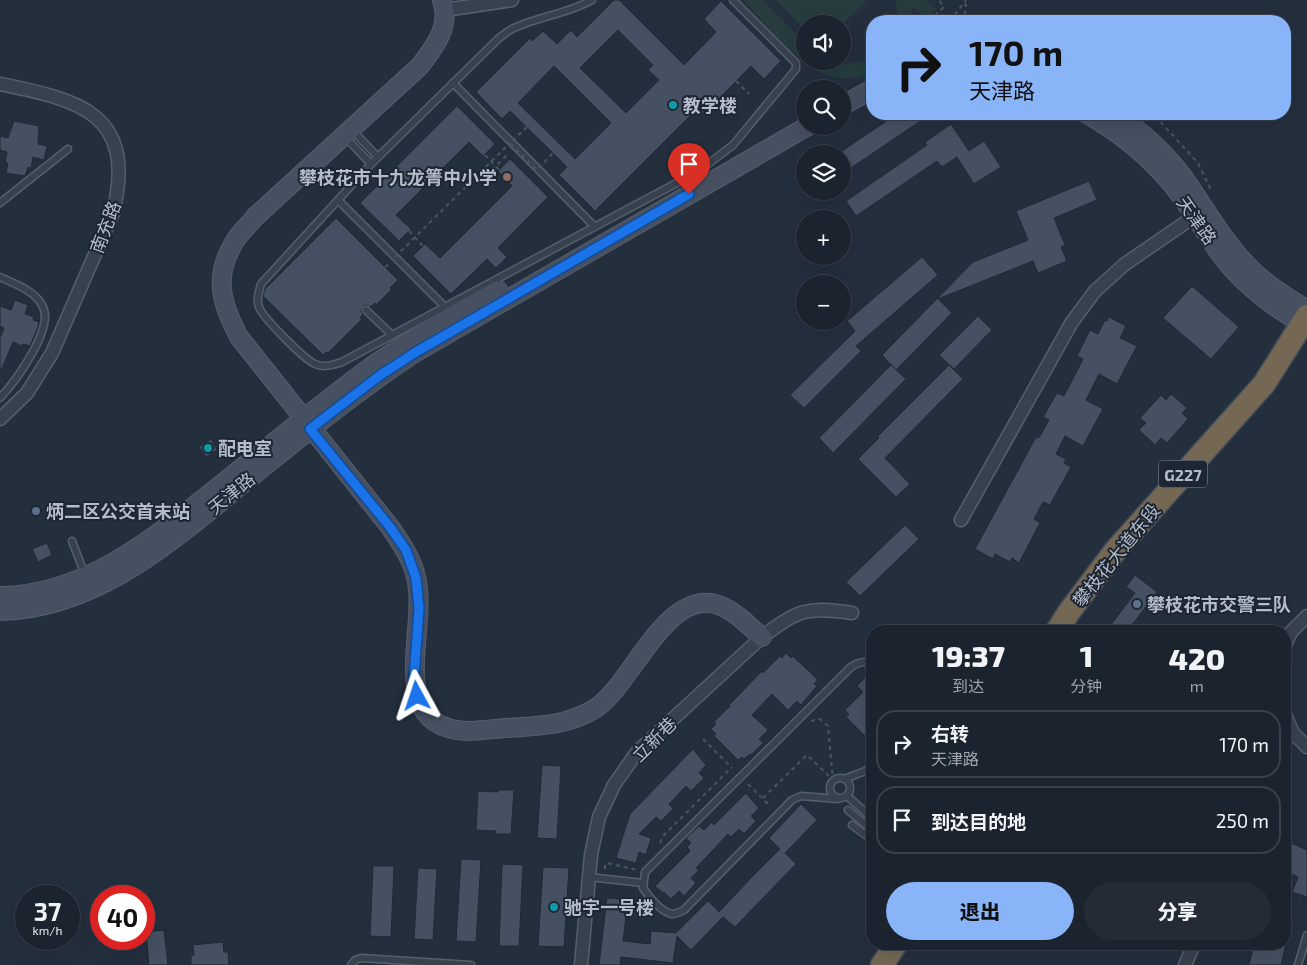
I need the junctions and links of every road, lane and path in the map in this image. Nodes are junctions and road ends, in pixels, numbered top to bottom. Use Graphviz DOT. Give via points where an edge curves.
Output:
graph roads {
  1 [pos="512,0"];
  2 [pos="592,0"];
  3 [pos="733,0"];
  4 [pos="966,0"];
  5 [pos="941,1"];
  6 [pos="444,5"];
  7 [pos="935,15"];
  8 [pos="955,15"];
  9 [pos="964,15"];
  10 [pos="866,80"];
  11 [pos="736,82"];
  12 [pos="453,83"];
  13 [pos="0,84"];
  14 [pos="851,89"];
  15 [pos="866,92"];
  16 [pos="749,94"];
  17 [pos="851,101"];
  18 [pos="796,120"];
  19 [pos="1096,120"];
  20 [pos="1123,120"];
  21 [pos="1159,120"];
  22 [pos="527,127"];
  23 [pos="348,132"];
  24 [pos="796,133"];
  25 [pos="513,145"];
  26 [pos="68,149"];
  27 [pos="553,153"];
  28 [pos="485,155"];
  29 [pos="378,157"];
  30 [pos="492,162"];
  31 [pos="371,164"];
  32 [pos="486,167"];
  33 [pos="499,170"];
  34 [pos="1214,195"];
  35 [pos="338,200"];
  36 [pos="0,203"];
  37 [pos="1195,216"];
  38 [pos="594,226"];
  39 [pos="408,232"];
  40 [pos="415,238"];
  41 [pos="423,246"];
  42 [pos="395,257"];
  43 [pos="0,277"];
  44 [pos="446,307"];
  45 [pos="366,310"];
  46 [pos="1306,322"];
  47 [pos="392,336"];
  48 [pos="0,398"];
  49 [pos="0,419"];
  50 [pos="307,424"];
  51 [pos="961,520"];
  52 [pos="72,541"];
  53 [pos="88,583"];
  54 [pos="0,596"];
  55 [pos="0,611"];
  56 [pos="852,613"];
  57 [pos="1307,616"];
  58 [pos="1061,625"];
  59 [pos="1074,625"];
  60 [pos="1291,632"];
  61 [pos="762,637"];
  62 [pos="866,662"];
  63 [pos="809,722"];
  64 [pos="1291,728"];
  65 [pos="1307,747"];
  66 [pos="732,767"];
  67 [pos="866,770"];
  68 [pos="844,778"];
  69 [pos="833,780"];
  70 [pos="847,796"];
  71 [pos="763,798"];
  72 [pos="838,798"];
  73 [pos="848,810"];
  74 [pos="866,813"];
  75 [pos="852,825"];
  76 [pos="866,825"];
  77 [pos="866,836"];
  78 [pos="653,864"];
  79 [pos="645,872"];
  80 [pos="589,877"];
  81 [pos="603,879"];
  82 [pos="643,883"];
  83 [pos="1307,936"];
  84 [pos="892,950"];
  85 [pos="905,950"];
  86 [pos="1191,950"];
  87 [pos="450,964"];
  88 [pos="351,965"];
  89 [pos="471,965"];
  90 [pos="582,965"];
  91 [pos="882,965"];
  92 [pos="896,965"];
  93 [pos="1185,965"];
  94 [pos="1298,965"];
  1 -- 6 [label="street"];
  2 -- 12 [label="lane" via="567,12 513,28"];
  3 -- 38 [label="lane" via="796,63 796,69 733,145 717,159"];
  4 -- 8 [label="path"];
  4 -- 9 [label="path"];
  5 -- 7 [label="path" via="944,7"];
  6 -- 23 [label="main road" via="441,38 420,66"];
  10 -- 14 [label="main road"];
  11 -- 16 [label="path"];
  12 -- 25 [label="lane"];
  12 -- 29 [label="lane"];
  13 -- 49 [label="street, 南充路" via="47,93 84,108 111,135 120,172 113,212 52,353 26,393"];
  15 -- 17 [label="main road"];
  18 -- 50 [label="main road" via="410,341 372,366"];
  19 -- 37 [label="main road, 天津路" via="1144,154"];
  20 -- 46 [label="main road" via="1170,161 1222,235 1249,267"];
  21 -- 34 [label="path" via="1198,163"];
  22 -- 25 [label="path, bridge"];
  23 -- 29 [label="lane"];
  23 -- 31 [label="lane"];
  23 -- 50 [label="main road" via="256,217 235,240 223,264 221,289 227,315 239,338"];
  24 -- 50 [label="main road, 天津路" via="416,352"];
  25 -- 27 [label="path, bridge" via="537,170"];
  25 -- 30 [label="path, bridge"];
  25 -- 32 [label="path, bridge" via="491,171"];
  25 -- 38 [label="lane"];
  26 -- 36 [label="lane"];
  28 -- 30 [label="path, bridge"];
  29 -- 31 [label="lane"];
  30 -- 32 [label="path, bridge"];
  30 -- 33 [label="path, bridge"];
  31 -- 35 [label="lane"];
  32 -- 40 [label="path, bridge"];
  35 -- 44 [label="lane"];
  35 -- 47 [label="lane" via="261,284 257,296 259,307 304,357 316,364 329,366 342,362"];
  37 -- 46 [label="main road, 天津路" via="1240,278"];
  37 -- 51 [label="street" via="1125,264 1095,290 1072,322"];
  38 -- 44 [label="lane"];
  39 -- 40 [label="path"];
  40 -- 41 [label="path"];
  40 -- 42 [label="path, bridge"];
  43 -- 48 [label="lane" via="33,295 46,314 32,353"];
  44 -- 47 [label="lane"];
  45 -- 47 [label="lane"];
  46 -- 58 [label="highway, 攀枝花大道东段 / G227" via="1264,384 1115,551"];
  46 -- 59 [label="highway, 攀枝花大道东段 / G227" via="1273,389 1124,556"];
  50 -- 53 [label="main road, 天津路" via="160,548 122,573"];
  50 -- 61 [label="main road" via="406,550 416,578 419,609 414,677 417,696 422,710 442,726 468,731 553,725 575,719 597,707 614,692 663,627 691,604 709,602 729,610"];
  52 -- 53 [label="lane"];
  53 -- 54 [label="main road"];
  53 -- 55 [label="main road, 天津路" via="40,607"];
  56 -- 61 [label="street, 立新巷" via="826,609 803,611 784,620"];
  57 -- 60 [label="street"];
  61 -- 80 [label="street, 立新巷" via="637,752 614,785 599,816 590,855"];
  62 -- 78 [label="lane" via="851,667"];
  63 -- 69 [label="path" via="820,719 828,726"];
  64 -- 65 [label="street"];
  66 -- 78 [label="path" via="662,836"];
  67 -- 68 [label="lane"];
  68 -- 69 [label="lane"];
  68 -- 70 [label="lane" via="850,787"];
  69 -- 71 [label="path" via="807,755"];
  69 -- 72 [label="lane" via="829,790"];
  70 -- 72 [label="lane"];
  70 -- 74 [label="lane"];
  72 -- 82 [label="lane" via="801,796 792,800 679,913 664,910 646,892"];
  73 -- 76 [label="lane"];
  75 -- 77 [label="lane"];
  78 -- 79 [label="lane"];
  79 -- 81 [label="path" via="607,863"];
  79 -- 82 [label="lane"];
  80 -- 81 [label="lane"];
  80 -- 90 [label="street, 立新巷"];
  81 -- 82 [label="lane"];
  83 -- 94 [label="lane"];
  84 -- 91 [label="highway"];
  85 -- 92 [label="highway"];
  86 -- 93 [label="street"];
  87 -- 88 [label="lane" via="361,958"];
  87 -- 89 [label="lane"];
}
